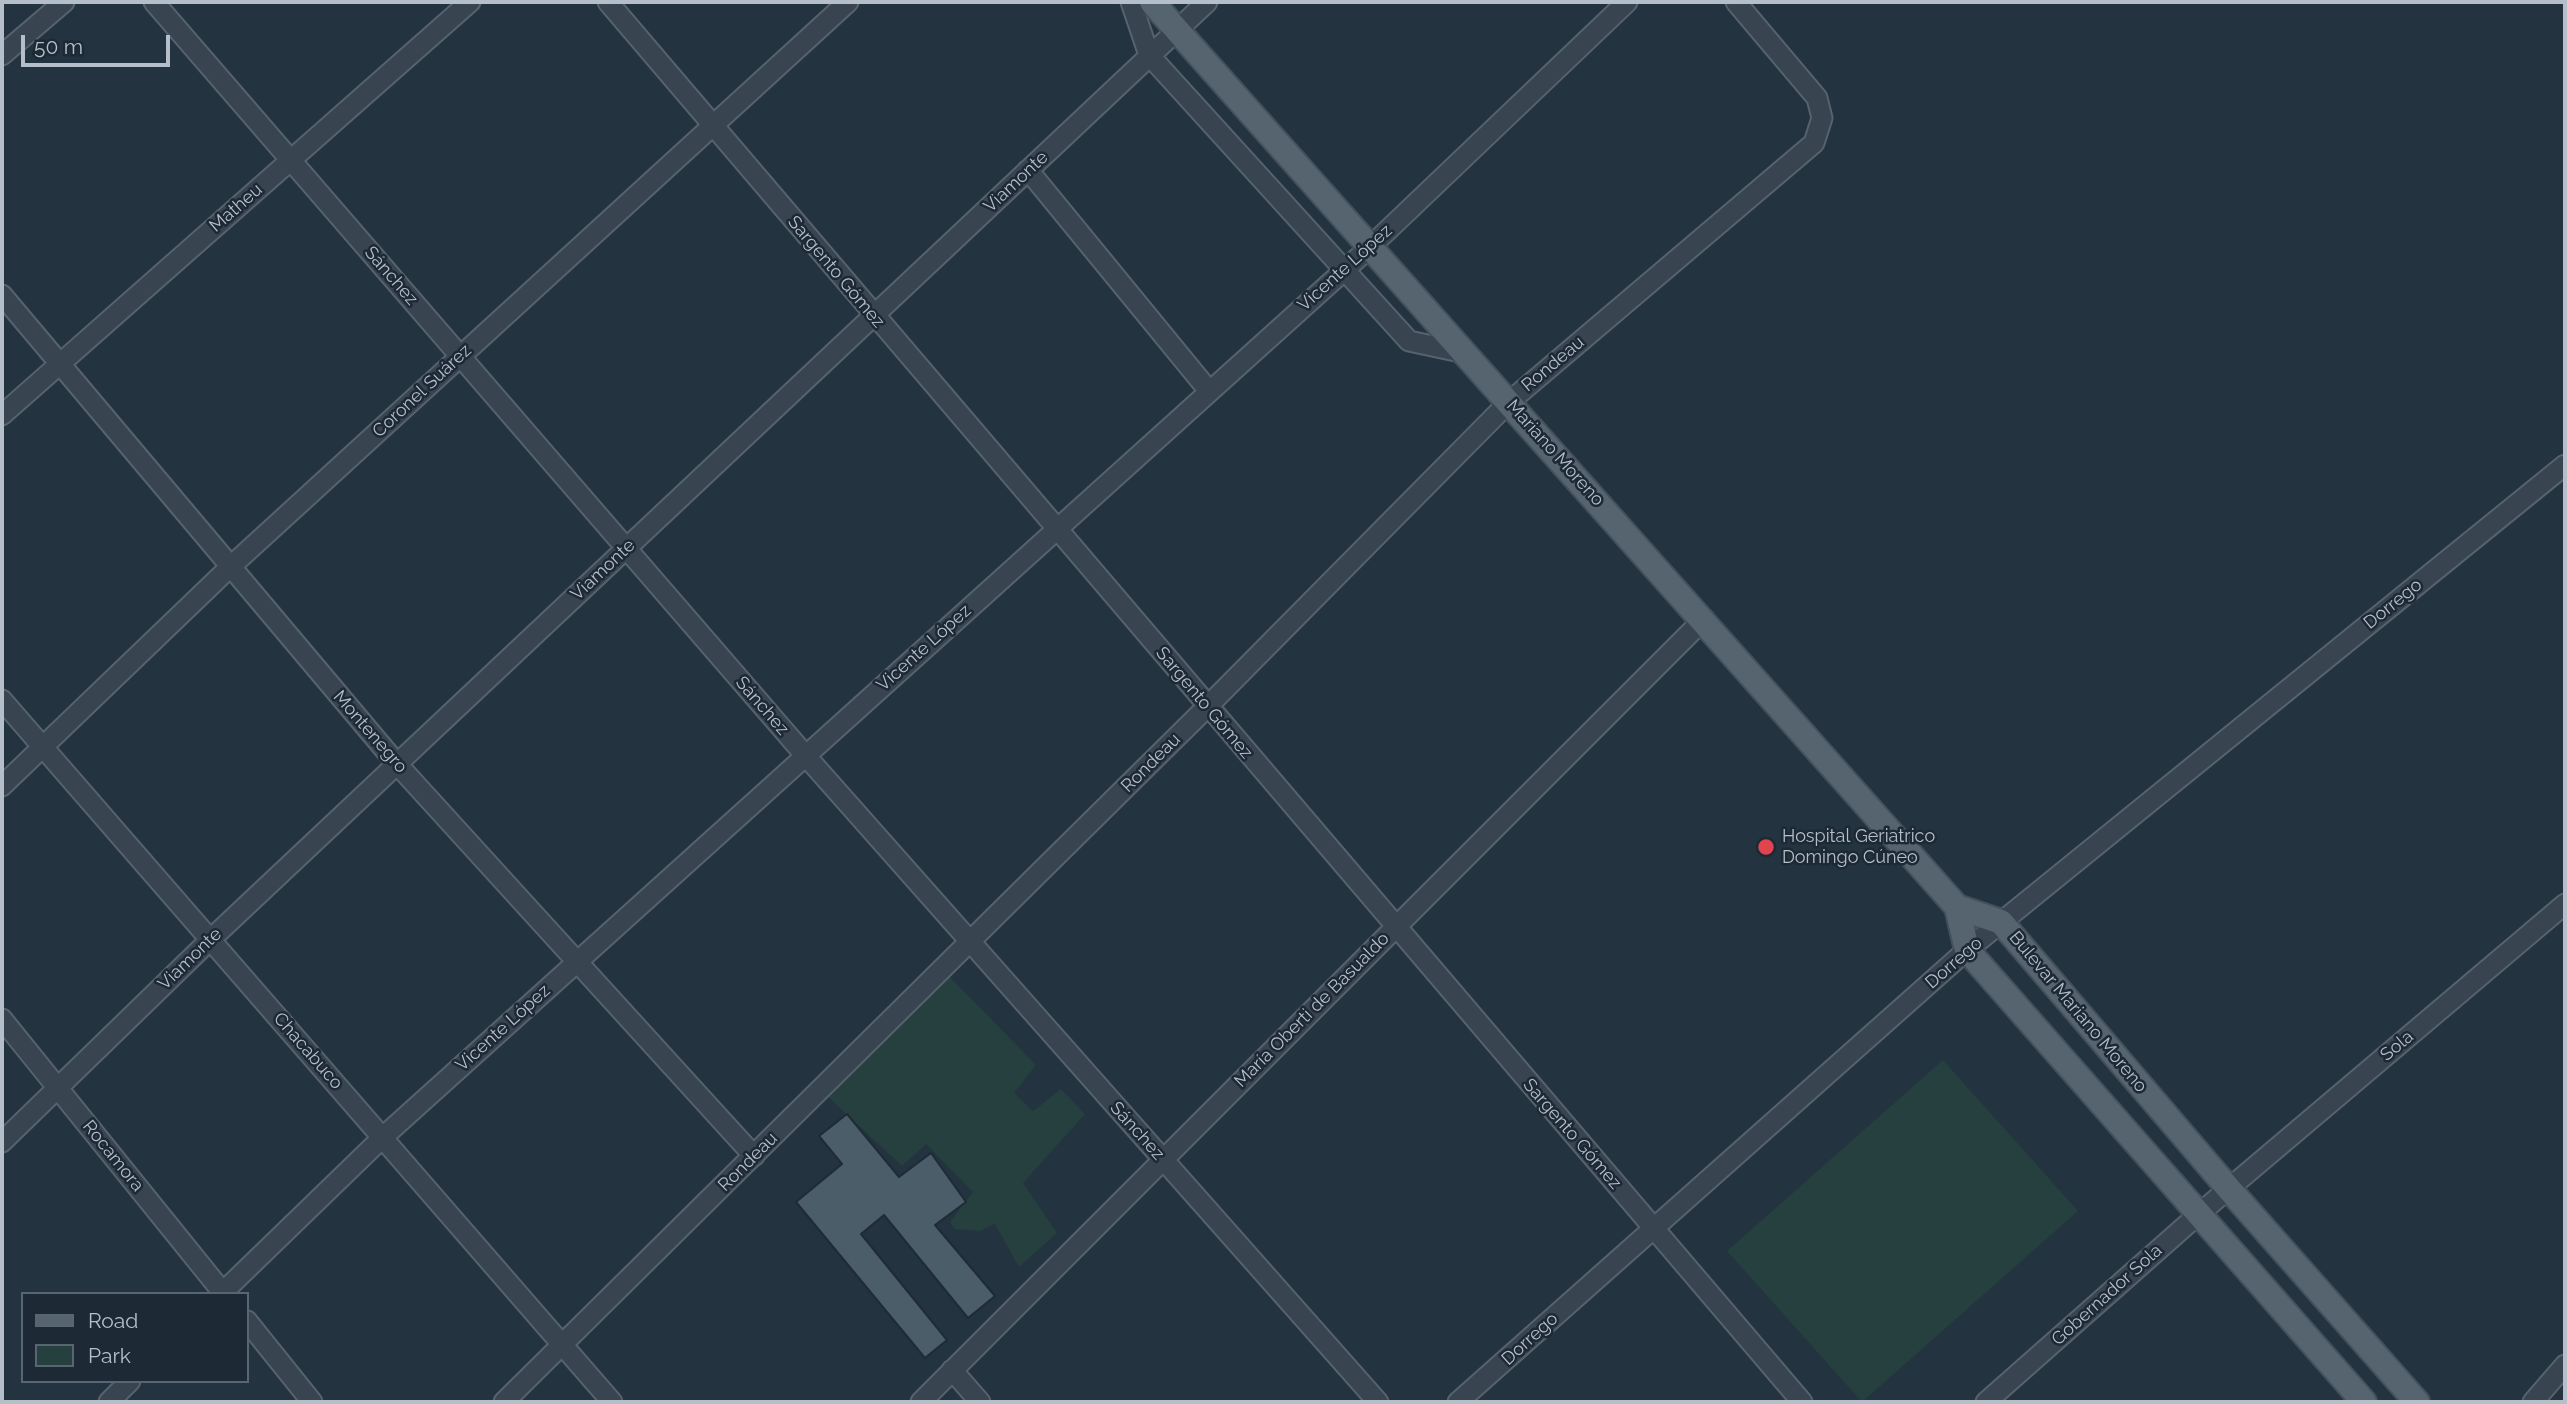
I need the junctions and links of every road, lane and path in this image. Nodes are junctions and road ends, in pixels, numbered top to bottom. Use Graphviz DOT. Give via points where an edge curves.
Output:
graph roads {
  1 [pos="64,2"];
  2 [pos="154,2"];
  3 [pos="470,2"];
  4 [pos="608,2"];
  5 [pos="848,2"];
  6 [pos="1131,2"];
  7 [pos="1152,2"];
  8 [pos="1207,2"];
  9 [pos="1627,2"];
  10 [pos="1736,2"];
  11 [pos="1178,28"];
  12 [pos="2,55"];
  13 [pos="1149,55"];
  14 [pos="712,126"];
  15 [pos="291,160"];
  16 [pos="1028,170"];
  17 [pos="1369,248"];
  18 [pos="1344,270"];
  19 [pos="2,295"];
  20 [pos="873,316"];
  21 [pos="1465,353"];
  22 [pos="460,356"];
  23 [pos="61,363"];
  24 [pos="1209,391"];
  25 [pos="1509,401"];
  26 [pos="2,415"];
  27 [pos="2565,465"];
  28 [pos="1055,529"];
  29 [pos="626,548"];
  30 [pos="229,568"];
  31 [pos="1703,619"];
  32 [pos="2,700"];
  33 [pos="1207,708"];
  34 [pos="43,749"];
  35 [pos="805,755"];
  36 [pos="397,764"];
  37 [pos="2,786"];
  38 [pos="2565,904"];
  39 [pos="1957,907"];
  40 [pos="2001,922"];
  41 [pos="1395,927"];
  42 [pos="211,939"];
  43 [pos="970,942"];
  44 [pos="1968,950"];
  45 [pos="576,962"];
  46 [pos="2,1019"];
  47 [pos="58,1087"];
  48 [pos="383,1137"];
  49 [pos="2,1142"];
  50 [pos="754,1156"];
  51 [pos="1163,1159"];
  52 [pos="2229,1189"];
  53 [pos="2200,1213"];
  54 [pos="1653,1229"];
  55 [pos="222,1292"];
  56 [pos="224,1292"];
  57 [pos="248,1322"];
  58 [pos="562,1345"];
  59 [pos="2565,1365"];
  60 [pos="952,1370"];
  61 [pos="128,1383"];
  62 [pos="108,1402"];
  63 [pos="312,1402"];
  64 [pos="504,1402"];
  65 [pos="612,1402"];
  66 [pos="921,1402"];
  67 [pos="981,1402"];
  68 [pos="1378,1402"];
  69 [pos="1458,1402"];
  70 [pos="1802,1402"];
  71 [pos="1986,1402"];
  72 [pos="2364,1402"];
  73 [pos="2417,1402"];
  74 [pos="2533,1402"];
  1 -- 12 [label="street"];
  2 -- 15 [label="street, Sánchez"];
  3 -- 15 [label="street, Matheu"];
  4 -- 14 [label="street, Sargento Gómez"];
  5 -- 14 [label="street, Coronel Suárez"];
  6 -- 13 [label="street"];
  7 -- 11 [label="main road, Mariano Moreno"];
  8 -- 11 [label="street, Viamonte"];
  9 -- 17 [label="street, Vicente López"];
  10 -- 25 [label="street, Rondeau" via="1817,98 1822,118 1814,143"];
  11 -- 13 [label="street, Viamonte"];
  11 -- 17 [label="main road, Mariano Moreno"];
  13 -- 16 [label="street, Viamonte"];
  13 -- 18 [label="street"];
  14 -- 20 [label="street, Sargento Gómez"];
  14 -- 22 [label="street, Coronel Suárez"];
  15 -- 22 [label="street, Sánchez"];
  15 -- 23 [label="street, Matheu"];
  16 -- 20 [label="street, Viamonte"];
  16 -- 24 [label="street"];
  17 -- 18 [label="street, Vicente López"];
  17 -- 21 [label="main road, Mariano Moreno"];
  18 -- 21 [label="street" via="1409,341"];
  18 -- 24 [label="street, Vicente López"];
  19 -- 23 [label="street, Montenegro"];
  20 -- 28 [label="street, Sargento Gómez"];
  20 -- 29 [label="street, Viamonte"];
  21 -- 25 [label="main road, Mariano Moreno"];
  22 -- 29 [label="street, Sánchez"];
  22 -- 30 [label="street, Coronel Suárez"];
  23 -- 26 [label="street, Matheu"];
  23 -- 30 [label="street, Montenegro"];
  24 -- 28 [label="street, Vicente López"];
  25 -- 31 [label="main road, Mariano Moreno"];
  25 -- 33 [label="street, Rondeau"];
  27 -- 40 [label="street, Dorrego"];
  28 -- 33 [label="street, Sargento Gómez"];
  28 -- 35 [label="street, Vicente López"];
  29 -- 35 [label="street, Sánchez"];
  29 -- 36 [label="street, Viamonte"];
  30 -- 34 [label="street, Coronel Suárez"];
  30 -- 36 [label="street, Montenegro"];
  31 -- 39 [label="main road, Mariano Moreno"];
  31 -- 41 [label="street, María Oberti de Basualdo"];
  32 -- 34 [label="street, Chacabuco"];
  33 -- 41 [label="street, Sargento Gómez"];
  33 -- 43 [label="street, Rondeau"];
  34 -- 37 [label="street, Coronel Suárez"];
  34 -- 42 [label="street, Chacabuco"];
  35 -- 43 [label="street, Sánchez"];
  35 -- 45 [label="street, Vicente López"];
  36 -- 42 [label="street, Viamonte"];
  36 -- 45 [label="street, Montenegro"];
  38 -- 52 [label="street, Sola"];
  39 -- 40 [label="main road, Bulevar Mariano Moreno"];
  39 -- 44 [label="main road"];
  40 -- 44 [label="street, Dorrego"];
  40 -- 52 [label="main road, Bulevar Mariano Moreno"];
  41 -- 51 [label="street, María Oberti de Basualdo"];
  41 -- 54 [label="street, Sargento Gómez"];
  42 -- 47 [label="street, Viamonte"];
  42 -- 48 [label="street, Chacabuco"];
  43 -- 50 [label="street, Rondeau"];
  43 -- 51 [label="street, Sánchez"];
  44 -- 53 [label="main road"];
  44 -- 54 [label="street, Dorrego"];
  45 -- 48 [label="street, Vicente López"];
  45 -- 50 [label="street, Montenegro"];
  46 -- 47 [label="street, Rocamora"];
  47 -- 49 [label="street, Viamonte"];
  47 -- 55 [label="street, Rocamora"];
  48 -- 56 [label="street, Vicente López"];
  48 -- 58 [label="street, Chacabuco"];
  50 -- 58 [label="street, Rondeau"];
  51 -- 60 [label="street, María Oberti de Basualdo"];
  51 -- 68 [label="street, Sánchez"];
  52 -- 53 [label="street, Gobernador Sola"];
  52 -- 73 [label="main road, Bulevar Mariano Moreno"];
  53 -- 71 [label="street, Gobernador Sola"];
  53 -- 72 [label="main road"];
  54 -- 69 [label="street, Dorrego"];
  54 -- 70 [label="street, Sargento Gómez"];
  57 -- 63 [label="street"];
  58 -- 64 [label="street, Rondeau"];
  58 -- 65 [label="street, Chacabuco"];
  59 -- 74 [label="street"];
  60 -- 66 [label="street, María Oberti de Basualdo"];
  60 -- 67 [label="street"];
  61 -- 62 [label="street"];
}
